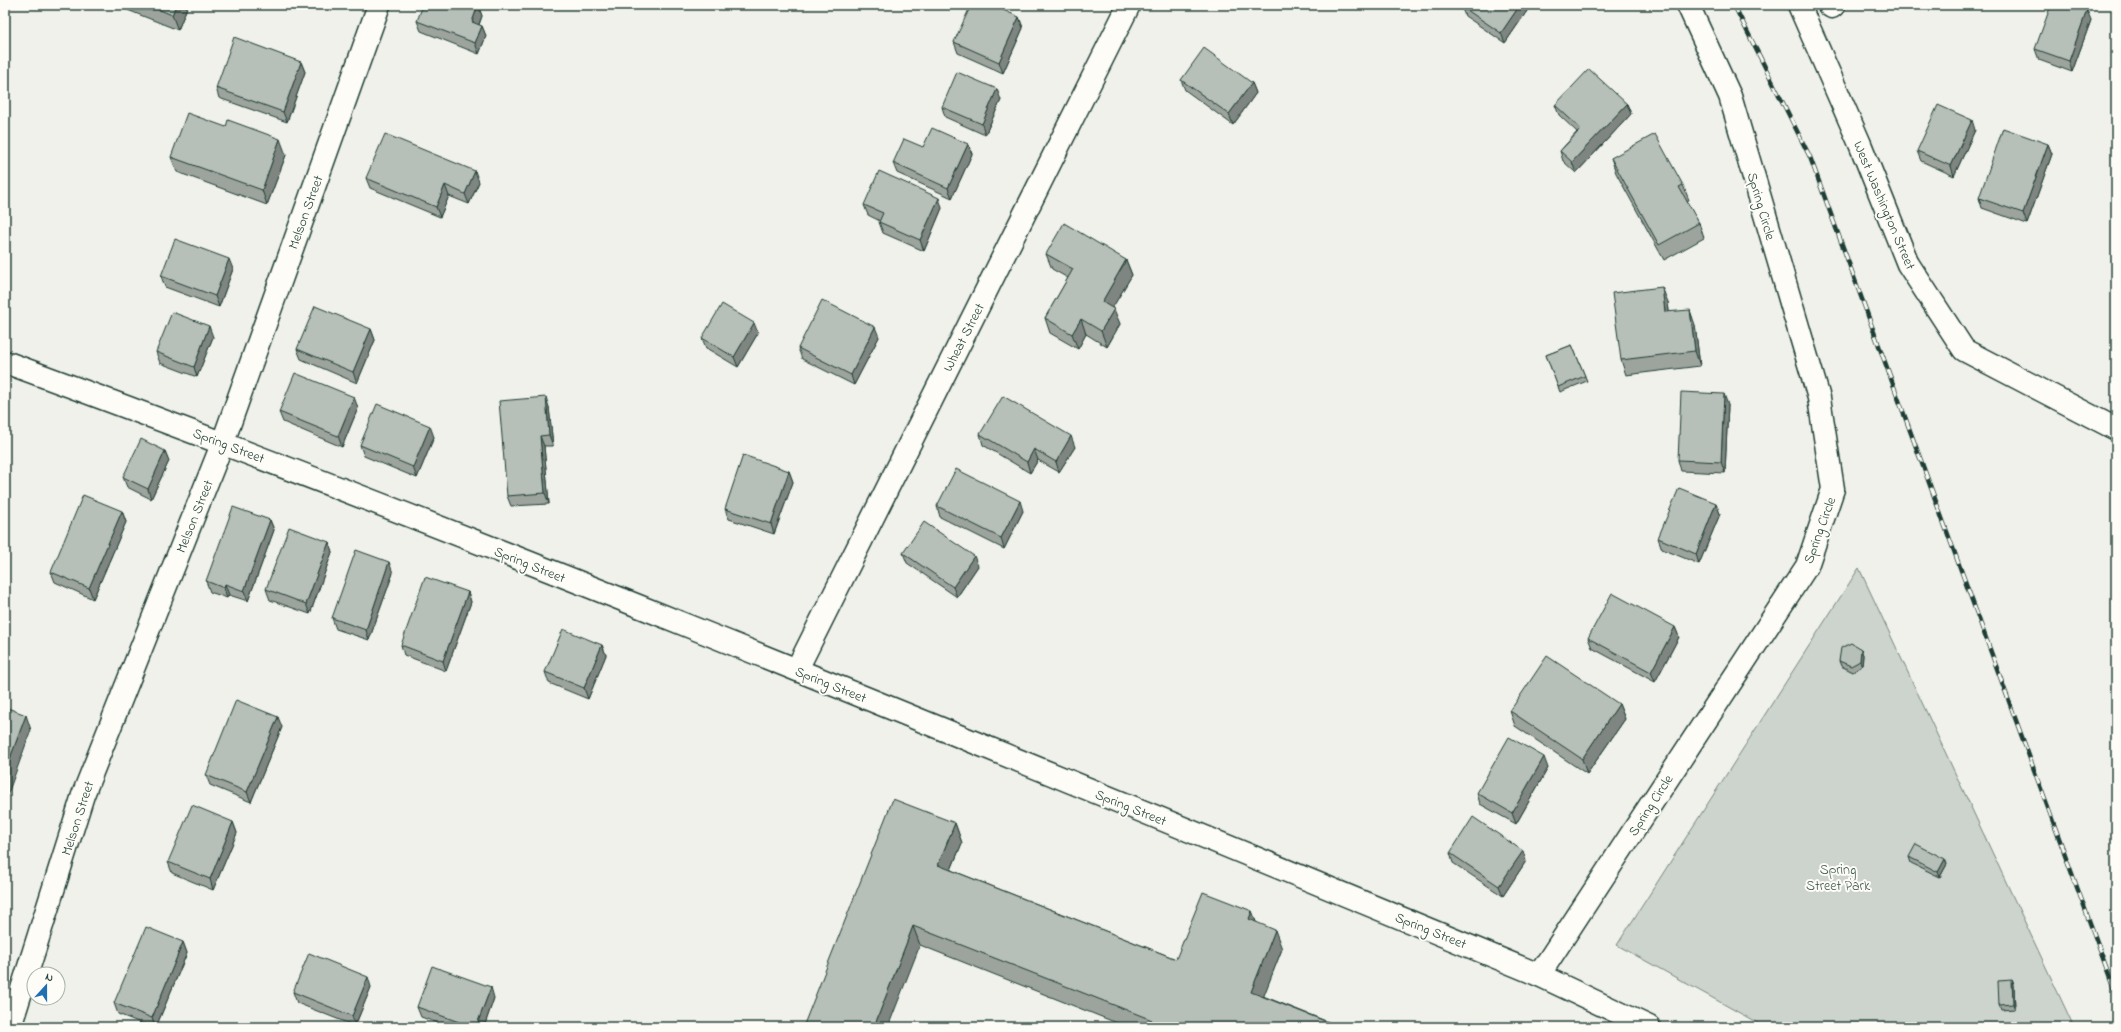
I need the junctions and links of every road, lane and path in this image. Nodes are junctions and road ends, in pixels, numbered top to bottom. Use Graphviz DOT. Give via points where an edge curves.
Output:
graph roads {
  1 [pos="379,5"];
  2 [pos="1129,5"];
  3 [pos="1688,5"];
  4 [pos="1799,5"];
  5 [pos="1829,5"];
  6 [pos="1834,5"];
  7 [pos="5,362"];
  8 [pos="2116,429"];
  9 [pos="223,442"];
  10 [pos="797,669"];
  11 [pos="1539,975"];
  12 [pos="10,1027"];
  13 [pos="1649,1027"];
  1 -- 9 [label="street, Melson Street"];
  2 -- 10 [label="street, Wheat Street"];
  3 -- 11 [label="street, Spring Circle" via="1730,96 1819,398 1833,488 1807,566"];
  4 -- 8 [label="street, West Washington Street" via="1860,144 1908,264 1964,350"];
  5 -- 6 [label="street"];
  7 -- 9 [label="street, Spring Street"];
  9 -- 10 [label="street, Spring Street"];
  9 -- 12 [label="street, Melson Street" via="83,795"];
  10 -- 11 [label="street, Spring Street"];
  11 -- 13 [label="street, Spring Street"];
}
